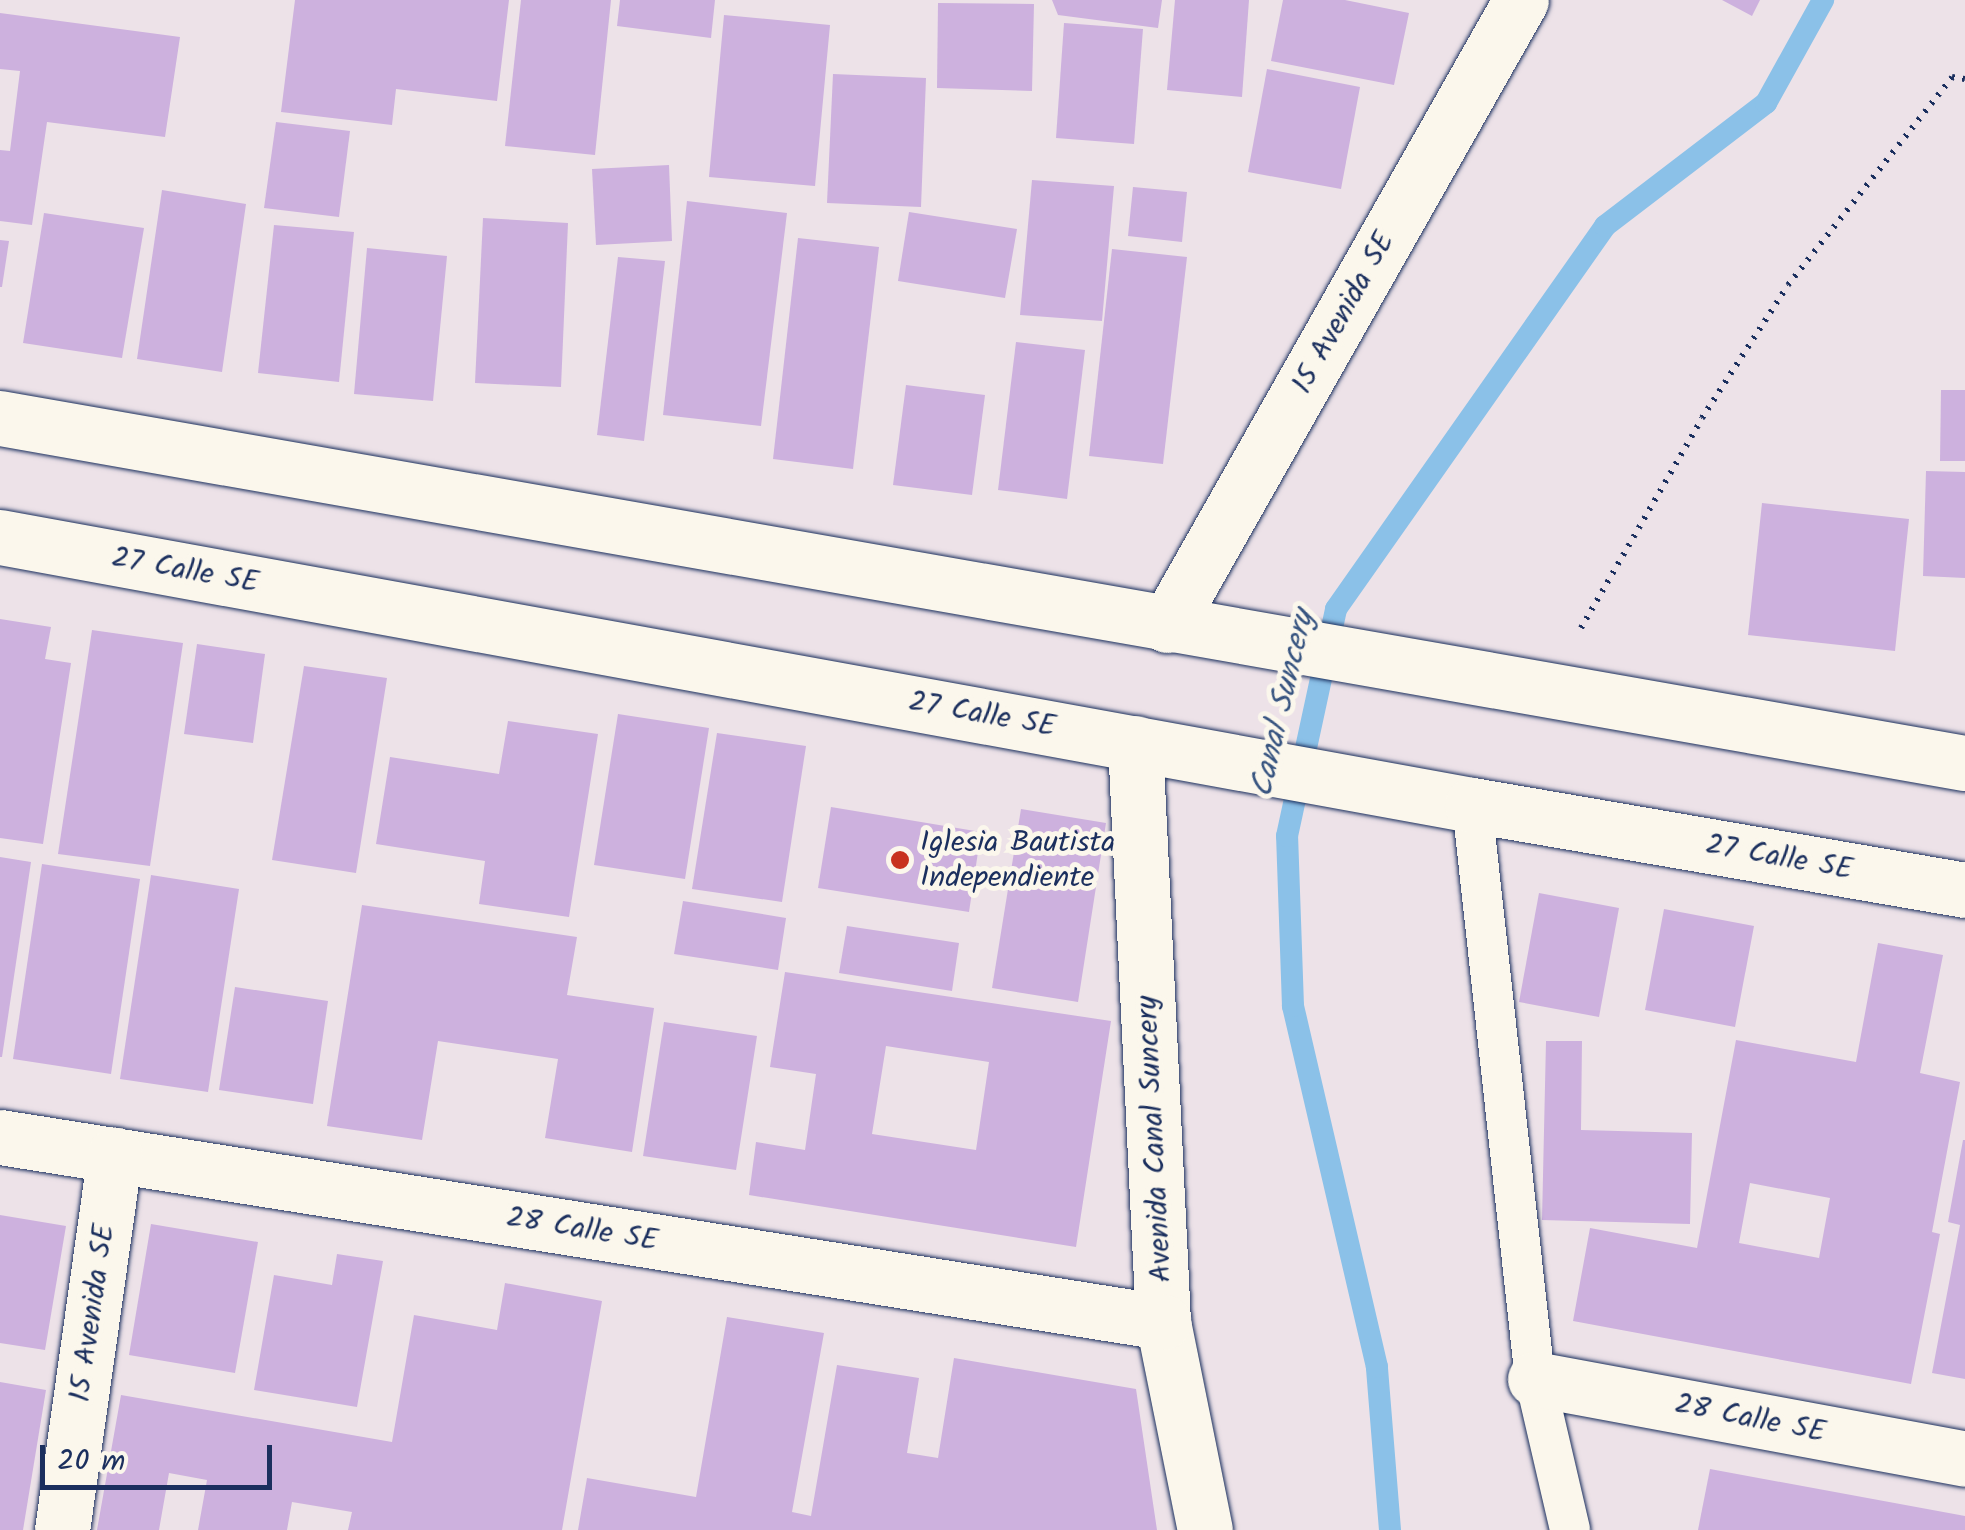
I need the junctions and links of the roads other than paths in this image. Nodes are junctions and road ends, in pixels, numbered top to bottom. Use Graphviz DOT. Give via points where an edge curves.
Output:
graph roads {
  1 [pos="1521,0"];
  2 [pos="0,418"];
  3 [pos="0,537"];
  4 [pos="1167,625"];
  5 [pos="1162,748"];
  6 [pos="1965,763"];
  7 [pos="1472,805"];
  8 [pos="1965,890"];
  9 [pos="0,1137"];
  10 [pos="115,1156"];
  11 [pos="1164,1322"];
  12 [pos="1536,1379"];
  13 [pos="1965,1459"];
  14 [pos="62,1530"];
  15 [pos="1205,1530"];
  16 [pos="1570,1530"];
  1 -- 4 [label="main road, 15 Avenida SE"];
  2 -- 4 [label="main road"];
  3 -- 5 [label="main road, 27 Calle SE"];
  4 -- 6 [label="main road"];
  5 -- 7 [label="main road, 27 Calle SE"];
  5 -- 11 [label="main road, Avenida Canal Suncery"];
  7 -- 8 [label="main road, 27 Calle SE"];
  7 -- 12 [label="lane"];
  9 -- 10 [label="main road, 28 Calle SE"];
  10 -- 11 [label="main road, 28 Calle SE"];
  10 -- 14 [label="main road, 15 Avenida SE"];
  11 -- 15 [label="main road, Avenida Canal Suncery"];
  12 -- 13 [label="main road, 28 Calle SE"];
  12 -- 16 [label="lane"];
}
